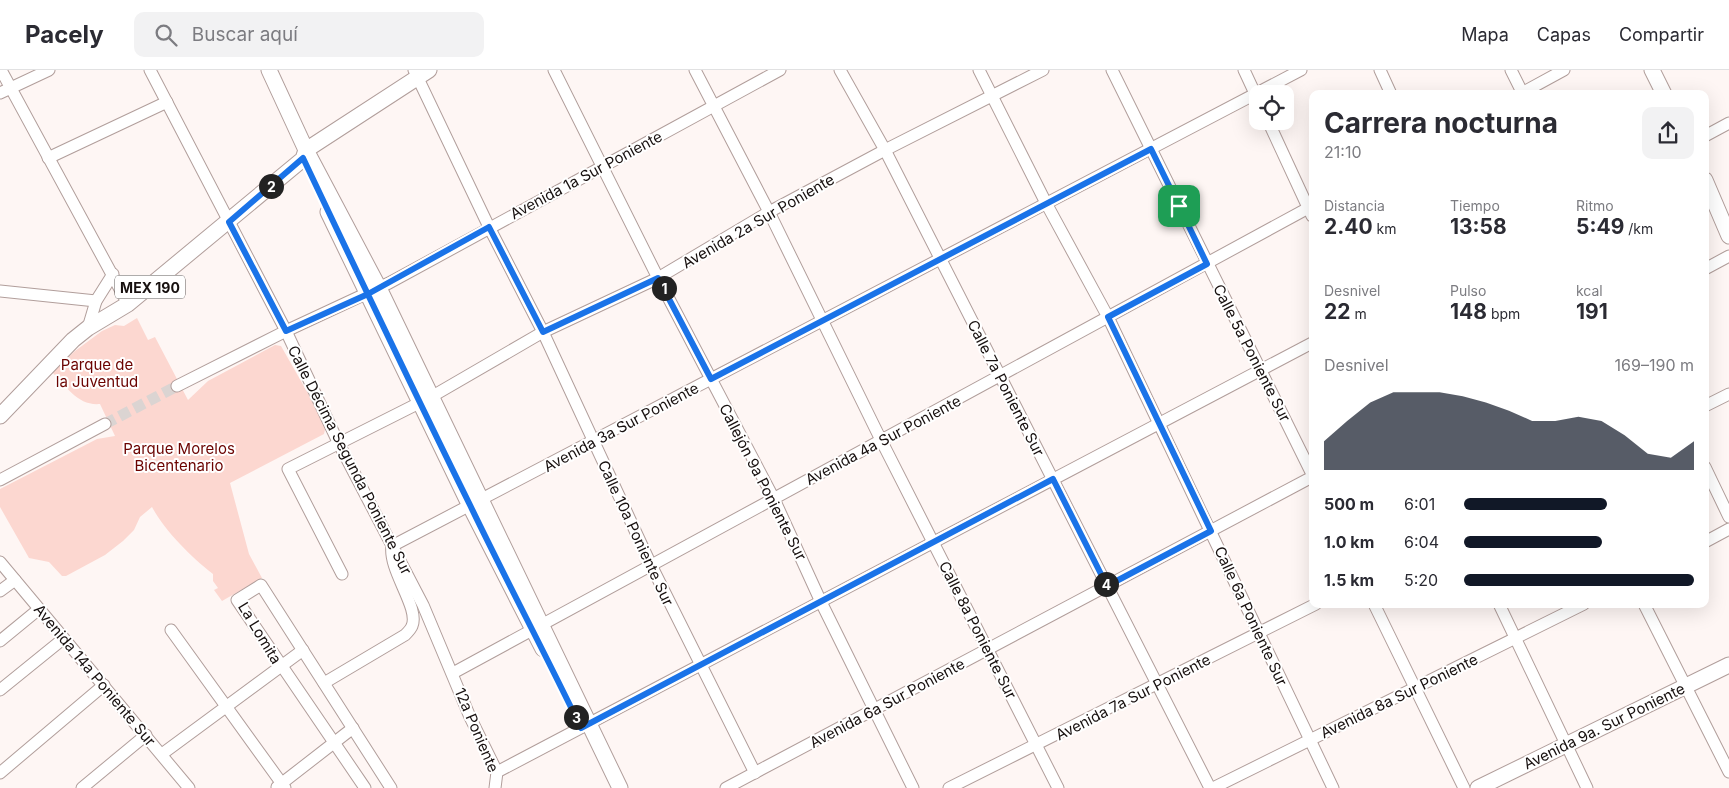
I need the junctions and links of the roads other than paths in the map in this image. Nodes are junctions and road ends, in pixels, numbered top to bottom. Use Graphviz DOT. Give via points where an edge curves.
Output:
graph roads {
  1 [pos="1,70"];
  2 [pos="49,70"];
  3 [pos="150,70"];
  4 [pos="258,70"];
  5 [pos="269,70"];
  6 [pos="554,70"];
  7 [pos="695,70"];
  8 [pos="780,70"];
  9 [pos="840,70"];
  10 [pos="979,70"];
  11 [pos="1043,70"];
  12 [pos="1112,70"];
  13 [pos="1244,70"];
  14 [pos="1301,70"];
  15 [pos="1380,70"];
  16 [pos="1511,70"];
  17 [pos="1564,70"];
  18 [pos="1652,70"];
  19 [pos="420,72"];
  20 [pos="1251,85"];
  21 [pos="1276,85"];
  22 [pos="1389,90"];
  23 [pos="1521,90"];
  24 [pos="1527,90"];
  25 [pos="1662,90"];
  26 [pos="5,91"];
  27 [pos="992,96"];
  28 [pos="1249,100"];
  29 [pos="167,102"];
  30 [pos="281,106"];
  31 [pos="713,106"];
  32 [pos="1729,123"];
  33 [pos="1272,130"];
  34 [pos="1709,134"];
  35 [pos="1151,149"];
  36 [pos="885,150"];
  37 [pos="305,154"];
  38 [pos="48,158"];
  39 [pos="604,167"];
  40 [pos="1709,189"];
  41 [pos="1046,203"];
  42 [pos="1309,206"];
  43 [pos="1309,211"];
  44 [pos="769,212"];
  45 [pos="229,222"];
  46 [pos="489,227"];
  47 [pos="1729,236"];
  48 [pos="1729,256"];
  49 [pos="940,259"];
  50 [pos="1207,264"];
  51 [pos="1709,267"];
  52 [pos="113,274"];
  53 [pos="658,278"];
  54 [pos="0,291"];
  55 [pos="374,291"];
  56 [pos="96,301"];
  57 [pos="128,304"];
  58 [pos="1108,317"];
  59 [pos="823,321"];
  60 [pos="88,328"];
  61 [pos="286,331"];
  62 [pos="543,332"];
  63 [pos="1309,345"];
  64 [pos="1262,370"];
  65 [pos="1000,376"];
  66 [pos="711,379"];
  67 [pos="177,386"];
  68 [pos="1729,394"];
  69 [pos="426,399"];
  70 [pos="1709,404"];
  71 [pos="0,416"];
  72 [pos="1160,423"];
  73 [pos="105,424"];
  74 [pos="881,440"];
  75 [pos="593,441"];
  76 [pos="338,442"];
  77 [pos="1309,470"];
  78 [pos="1709,475"];
  79 [pos="1309,478"];
  80 [pos="1053,479"];
  81 [pos="0,480"];
  82 [pos="774,498"];
  83 [pos="475,503"];
  84 [pos="1729,517"];
  85 [pos="1729,529"];
  86 [pos="1211,531"];
  87 [pos="1709,540"];
  88 [pos="934,542"];
  89 [pos="392,546"];
  90 [pos="0,562"];
  91 [pos="651,565"];
  92 [pos="342,574"];
  93 [pos="15,580"];
  94 [pos="1107,586"];
  95 [pos="0,591"];
  96 [pos="821,602"];
  97 [pos="1309,608"];
  98 [pos="1376,608"];
  99 [pos="1501,608"];
  100 [pos="1576,608"];
  101 [pos="1646,608"];
  102 [pos="39,609"];
  103 [pos="538,627"];
  104 [pos="171,630"];
  105 [pos="1259,633"];
  106 [pos="63,639"];
  107 [pos="1515,639"];
  108 [pos="0,641"];
  109 [pos="303,650"];
  110 [pos="988,650"];
  111 [pos="700,665"];
  112 [pos="1729,665"];
  113 [pos="280,666"];
  114 [pos="453,673"];
  115 [pos="324,683"];
  116 [pos="1157,684"];
  117 [pos="104,685"];
  118 [pos="1685,686"];
  119 [pos="1415,688"];
  120 [pos="0,690"];
  121 [pos="225,706"];
  122 [pos="875,709"];
  123 [pos="585,726"];
  124 [pos="353,728"];
  125 [pos="146,735"];
  126 [pos="1310,739"];
  127 [pos="332,742"];
  128 [pos="1566,745"];
  129 [pos="1036,746"];
  130 [pos="162,754"];
  131 [pos="0,772"];
  132 [pos="497,772"];
  133 [pos="1729,772"];
  134 [pos="755,773"];
  135 [pos="281,786"];
  136 [pos="187,787"];
  137 [pos="82,788"];
  138 [pos="365,788"];
  139 [pos="391,788"];
  140 [pos="495,788"];
  141 [pos="609,788"];
  142 [pos="620,788"];
  143 [pos="726,788"];
  144 [pos="913,788"];
  145 [pos="949,788"];
  146 [pos="1058,788"];
  147 [pos="1212,788"];
  148 [pos="1333,788"];
  149 [pos="1464,788"];
  150 [pos="1478,788"];
  151 [pos="1587,788"];
  1 -- 26 [label="street"];
  2 -- 26 [label="street"];
  3 -- 29 [label="street, Calle Décima Segunda Poniente Sur"];
  4 -- 30 [label="main road"];
  5 -- 30 [label="main road"];
  6 -- 39 [label="street, Callejón 9a Poniente Sur"];
  7 -- 31 [label="street, Calle 8a Poniente Sur"];
  8 -- 31 [label="street, Avenida 1a Sur Poniente"];
  9 -- 36 [label="street, Calle 7a Poniente Sur"];
  10 -- 27 [label="street, Calle 6a Poniente Sur"];
  11 -- 27 [label="street, Avenida 2a Sur Poniente"];
  12 -- 35 [label="street, Calle 5a Poniente Sur"];
  13 -- 20 [label="street"];
  14 -- 21 [label="street, Avenida 3a Sur Poniente"];
  15 -- 22 [label="street"];
  16 -- 23 [label="street"];
  17 -- 24 [label="street"];
  18 -- 25 [label="main road"];
  19 -- 37 [label="main road, MEX 190"];
  19 -- 46 [label="street, Calle 10a Poniente Sur"];
  26 -- 38 [label="street"];
  27 -- 36 [label="street, Avenida 2a Sur Poniente"];
  27 -- 41 [label="street, Calle 6a Poniente Sur"];
  28 -- 35 [label="street, Avenida 3a Sur Poniente"];
  29 -- 38 [label="street"];
  29 -- 45 [label="street, Calle Décima Segunda Poniente Sur"];
  30 -- 37 [label="main road"];
  31 -- 39 [label="street, Avenida 1a Sur Poniente"];
  31 -- 44 [label="street, Calle 8a Poniente Sur"];
  32 -- 34 [label="street"];
  33 -- 42 [label="street"];
  35 -- 41 [label="street, Avenida 3a Sur Poniente"];
  35 -- 50 [label="street, Calle 5a Poniente Sur"];
  36 -- 44 [label="street, Avenida 2a Sur Poniente"];
  36 -- 49 [label="street, Calle 7a Poniente Sur"];
  37 -- 45 [label="main road, MEX 190"];
  37 -- 55 [label="main road"];
  38 -- 52 [label="street"];
  39 -- 46 [label="street, Avenida 1a Sur Poniente"];
  39 -- 53 [label="street, Callejón 9a Poniente Sur"];
  40 -- 47 [label="main road"];
  41 -- 49 [label="street, Avenida 3a Sur Poniente"];
  41 -- 58 [label="street, Calle 6a Poniente Sur"];
  43 -- 50 [label="street, Avenida 4a Sur Poniente"];
  44 -- 53 [label="street, Avenida 2a Sur Poniente"];
  44 -- 59 [label="street, Calle 8a Poniente Sur"];
  45 -- 57 [label="main road, MEX 190"];
  45 -- 61 [label="street, Calle Décima Segunda Poniente Sur"];
  46 -- 55 [label="street, Avenida 1a Sur Poniente"];
  46 -- 62 [label="street, Calle 10a Poniente Sur"];
  48 -- 51 [label="street"];
  49 -- 59 [label="street, Avenida 3a Sur Poniente"];
  49 -- 65 [label="street, Calle 7a Poniente Sur"];
  50 -- 58 [label="street, Avenida 4a Sur Poniente"];
  50 -- 64 [label="street, Calle 5a Poniente Sur"];
  52 -- 56 [label="street"];
  52 -- 57 [label="street"];
  53 -- 62 [label="street, Avenida 2a Sur Poniente"];
  53 -- 66 [label="street, Callejón 9a Poniente Sur"];
  54 -- 56 [label="street"];
  55 -- 61 [label="street, Avenida 1a Sur Poniente"];
  55 -- 69 [label="main road"];
  56 -- 60 [label="street"];
  57 -- 60 [label="main road, MEX 190"];
  58 -- 65 [label="street, Avenida 4a Sur Poniente"];
  58 -- 72 [label="street, Calle 6a Poniente Sur"];
  59 -- 66 [label="street, Avenida 3a Sur Poniente"];
  59 -- 74 [label="street, Calle 8a Poniente Sur"];
  60 -- 71 [label="main road, MEX 190"];
  61 -- 67 [label="street, Avenida 1a Sur Poniente"];
  61 -- 76 [label="street, Calle Décima Segunda Poniente Sur"];
  62 -- 69 [label="street, Avenida 2a Sur Poniente"];
  62 -- 75 [label="street, Calle 10a Poniente Sur"];
  63 -- 64 [label="street"];
  64 -- 72 [label="street"];
  64 -- 77 [label="street, Calle 5a Poniente Sur"];
  65 -- 74 [label="street, Avenida 4a Sur Poniente"];
  65 -- 80 [label="street, Calle 7a Poniente Sur"];
  66 -- 75 [label="street, Avenida 3a Sur Poniente"];
  66 -- 82 [label="street, Callejón 9a Poniente Sur"];
  68 -- 70 [label="street"];
  69 -- 76 [label="street, Avenida 2a Sur Poniente"];
  69 -- 83 [label="main road"];
  72 -- 80 [label="street"];
  72 -- 86 [label="street, Calle 6a Poniente Sur"];
  73 -- 81 [label="street"];
  74 -- 82 [label="street, Avenida 4a Sur Poniente"];
  74 -- 88 [label="street, Calle 8a Poniente Sur"];
  75 -- 83 [label="street, Avenida 3a Sur Poniente"];
  75 -- 91 [label="street, Calle 10a Poniente Sur"];
  76 -- 89 [label="street, Calle Décima Segunda Poniente Sur"];
  76 -- 92 [label="street, Avenida 2a Sur Poniente" via="288,469"];
  78 -- 84 [label="street"];
  79 -- 86 [label="street, Avenida 6a Sur Poniente"];
  80 -- 88 [label="street"];
  80 -- 94 [label="street, Calle 7a Poniente Sur"];
  82 -- 91 [label="street, Avenida 4a Sur Poniente"];
  82 -- 96 [label="street, Callejón 9a Poniente Sur"];
  83 -- 89 [label="street, Avenida 3a Sur Poniente"];
  83 -- 103 [label="main road"];
  85 -- 87 [label="street"];
  86 -- 94 [label="street, Avenida 6a Sur Poniente"];
  86 -- 105 [label="street, Calle 6a Poniente Sur"];
  88 -- 96 [label="street"];
  88 -- 110 [label="street, Calle 8a Poniente Sur"];
  89 -- 114 [label="street, Calle Décima Segunda Poniente Sur"];
  89 -- 115 [label="street" via="392,559 414,615 412,626 405,635"];
  90 -- 93 [label="street, Avenida 14a Poniente Sur"];
  91 -- 103 [label="street, Avenida 4a Sur Poniente"];
  91 -- 111 [label="street, Calle 10a Poniente Sur"];
  93 -- 95 [label="street"];
  93 -- 102 [label="street, Avenida 14a Poniente Sur"];
  94 -- 110 [label="street, Avenida 6a Sur Poniente"];
  94 -- 116 [label="street, Calle 7a Poniente Sur"];
  96 -- 111 [label="street"];
  96 -- 122 [label="street, Callejón 9a Poniente Sur"];
  97 -- 105 [label="street, Avenida 7a Sur Poniente"];
  98 -- 119 [label="street"];
  99 -- 107 [label="street"];
  100 -- 107 [label="street, Avenida 8a Sur Poniente"];
  101 -- 118 [label="street"];
  102 -- 106 [label="street, Avenida 14a Poniente Sur"];
  102 -- 108 [label="street"];
  103 -- 114 [label="street, Avenida 4a Sur Poniente"];
  103 -- 123 [label="main road"];
  104 -- 121 [label="street"];
  105 -- 116 [label="street, Avenida 7a Sur Poniente"];
  105 -- 126 [label="street, Calle 6a Poniente Sur"];
  106 -- 117 [label="street, Avenida 14a Poniente Sur"];
  106 -- 120 [label="street"];
  107 -- 119 [label="street, Avenida 8a Sur Poniente"];
  107 -- 128 [label="street"];
  109 -- 113 [label="street"];
  109 -- 113 [label="street, La Lomita" via="261,585 237,600"];
  109 -- 115 [label="street, La Lomita"];
  110 -- 122 [label="street, Avenida 6a Sur Poniente"];
  110 -- 129 [label="street, Calle 8a Poniente Sur"];
  111 -- 123 [label="street"];
  111 -- 134 [label="street, Calle 10a Poniente Sur"];
  112 -- 118 [label="main road, Avenida 9a. Sur Poniente"];
  113 -- 121 [label="street"];
  113 -- 127 [label="street, La Lomita"];
  114 -- 132 [label="street, 12a Poniente"];
  115 -- 124 [label="street, La Lomita"];
  116 -- 129 [label="street, Avenida 7a Sur Poniente"];
  116 -- 147 [label="street, Calle 7a Poniente Sur"];
  117 -- 125 [label="street, Avenida 14a Poniente Sur"];
  117 -- 131 [label="street"];
  118 -- 128 [label="main road, Avenida 9a. Sur Poniente"];
  118 -- 133 [label="street"];
  119 -- 126 [label="street, Avenida 8a Sur Poniente"];
  119 -- 149 [label="street"];
  121 -- 130 [label="street"];
  121 -- 135 [label="street"];
  122 -- 134 [label="street, Avenida 6a Sur Poniente"];
  122 -- 144 [label="street, Callejón 9a Poniente Sur"];
  123 -- 132 [label="street"];
  123 -- 141 [label="main road"];
  123 -- 142 [label="main road"];
  124 -- 127 [label="street"];
  124 -- 139 [label="street, La Lomita"];
  125 -- 130 [label="street, Avenida 14a Poniente Sur"];
  125 -- 137 [label="street"];
  126 -- 147 [label="street, Avenida 8a Sur Poniente"];
  126 -- 148 [label="street, Calle 6a Poniente Sur"];
  127 -- 135 [label="street"];
  127 -- 138 [label="street, La Lomita"];
  128 -- 150 [label="main road, Avenida 9a. Sur Poniente"];
  128 -- 151 [label="street"];
  129 -- 145 [label="street, Avenida 7a Sur Poniente"];
  129 -- 146 [label="street, Calle 8a Poniente Sur"];
  130 -- 136 [label="street, Avenida 14a Poniente Sur"];
  132 -- 140 [label="street, 12a Poniente"];
  134 -- 143 [label="street, Avenida 6a Sur Poniente"];
}
